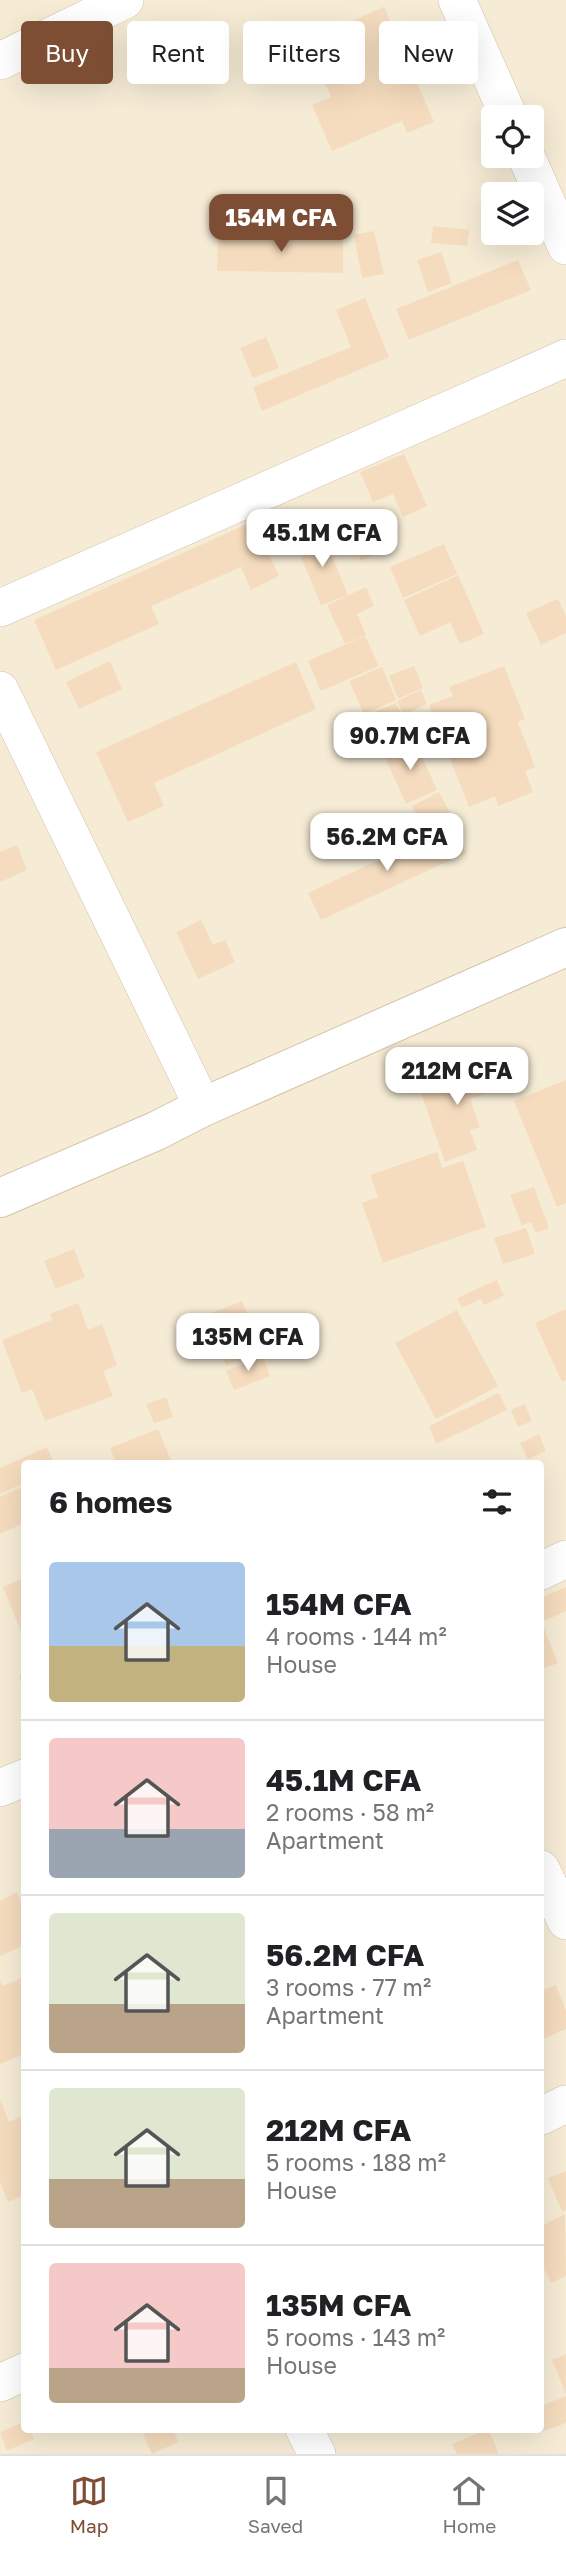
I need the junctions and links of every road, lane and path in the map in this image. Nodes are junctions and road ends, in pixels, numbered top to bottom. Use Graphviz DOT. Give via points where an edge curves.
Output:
graph roads {
  1 [pos="125,0"];
  2 [pos="457,0"];
  3 [pos="0,61"];
  4 [pos="504,105"];
  5 [pos="531,168"];
  6 [pos="566,246"];
  7 [pos="566,358"];
  8 [pos="0,608"];
  9 [pos="0,690"];
  10 [pos="566,947"];
  11 [pos="203,1107"];
  12 [pos="0,1198"];
  13 [pos="566,1559"];
  14 [pos="544,1570"];
  15 [pos="21,1779"];
  16 [pos="0,1788"];
  17 [pos="544,1875"];
  18 [pos="566,1921"];
  19 [pos="566,2104"];
  20 [pos="544,2115"];
  21 [pos="21,2374"];
  22 [pos="0,2384"];
  23 [pos="306,2433"];
  24 [pos="317,2454"];
  1 -- 3 [label="street"];
  2 -- 4 [label="street"];
  5 -- 6 [label="street"];
  7 -- 8 [label="street"];
  9 -- 11 [label="street"];
  10 -- 11 [label="street"];
  11 -- 12 [label="street"];
  13 -- 14 [label="street"];
  15 -- 16 [label="street"];
  17 -- 18 [label="street"];
  19 -- 20 [label="street"];
  21 -- 22 [label="street"];
  23 -- 24 [label="street"];
}
